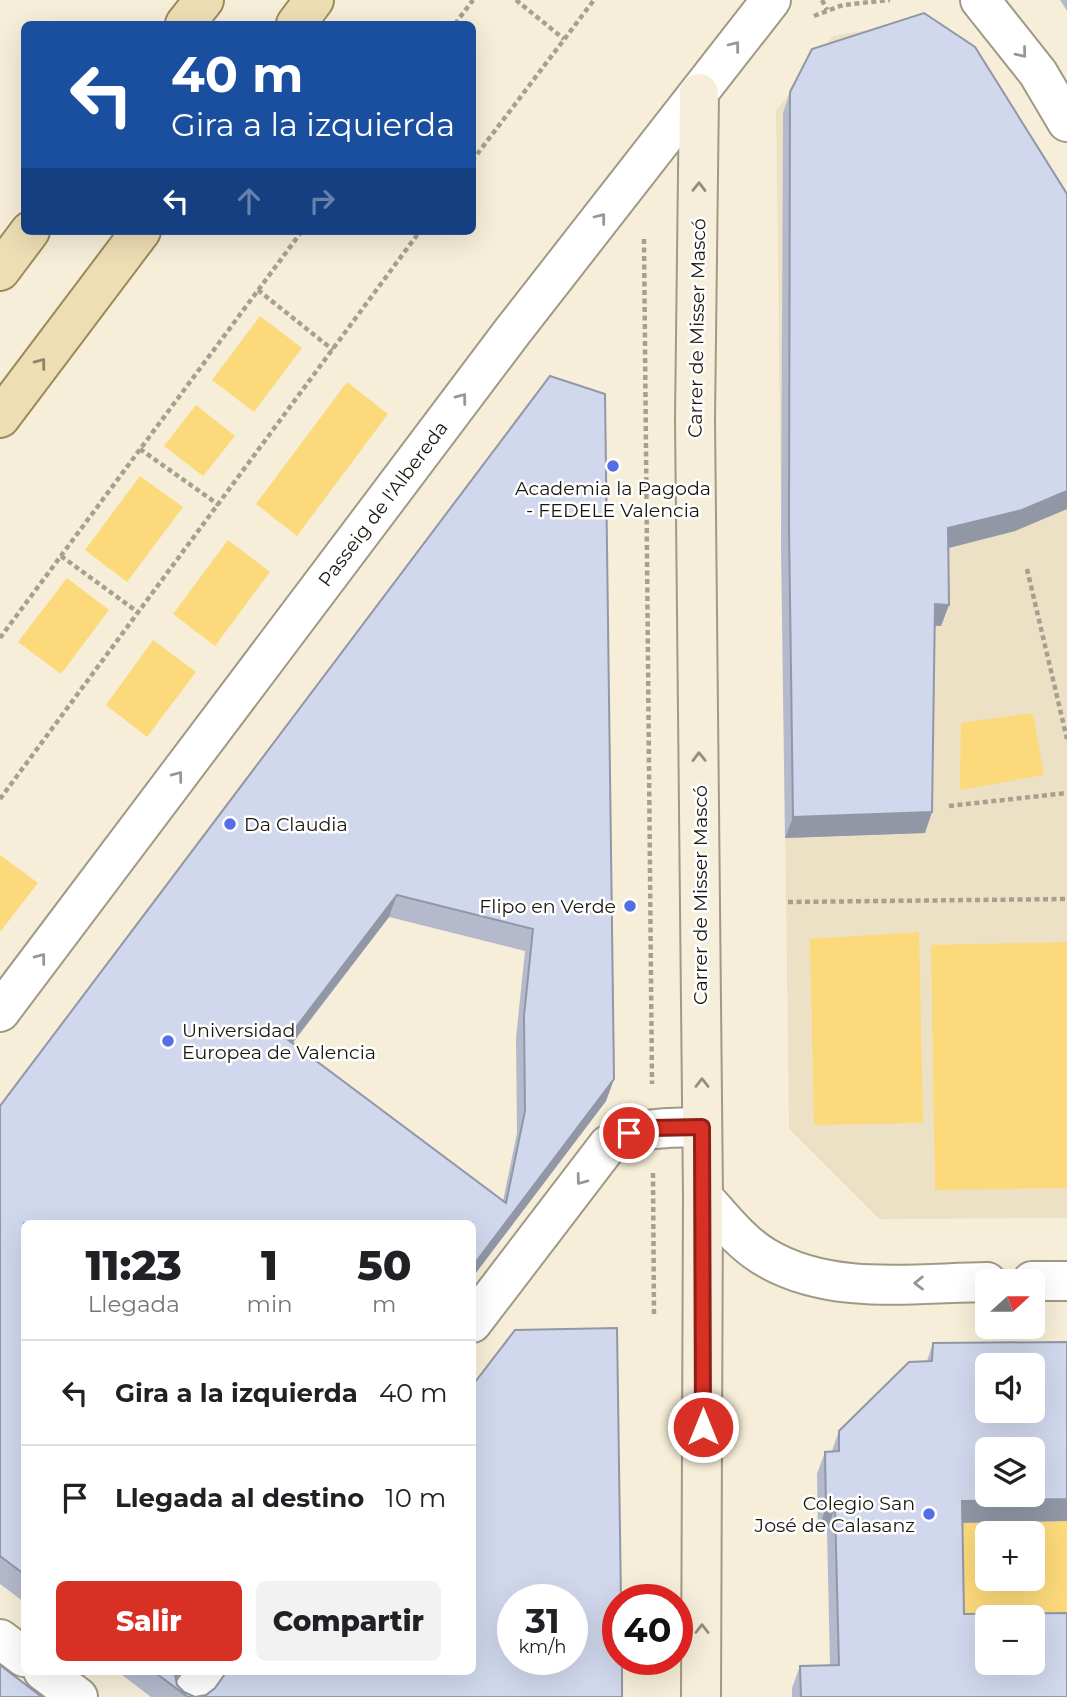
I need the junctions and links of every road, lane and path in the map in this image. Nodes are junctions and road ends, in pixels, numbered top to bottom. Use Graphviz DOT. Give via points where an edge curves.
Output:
graph roads {
  1 [pos="204,0"];
  2 [pos="314,0"];
  3 [pos="473,0"];
  4 [pos="516,0"];
  5 [pos="594,0"];
  6 [pos="771,0"];
  7 [pos="822,0"];
  8 [pos="890,0"];
  9 [pos="980,0"];
  10 [pos="188,21"];
  11 [pos="298,21"];
  12 [pos="457,21"];
  13 [pos="565,39"];
  14 [pos="699,93"];
  15 [pos="1067,122"];
  16 [pos="476,157"];
  17 [pos="643,229"];
  18 [pos="27,235"];
  19 [pos="138,235"];
  20 [pos="299,235"];
  21 [pos="417,235"];
  22 [pos="0,271"];
  23 [pos="258,290"];
  24 [pos="334,350"];
  25 [pos="0,418"];
  26 [pos="140,449"];
  27 [pos="219,505"];
  28 [pos="61,555"];
  29 [pos="1027,569"];
  30 [pos="139,613"];
  31 [pos="0,638"];
  32 [pos="1067,739"];
  33 [pos="1067,793"];
  34 [pos="0,799"];
  35 [pos="948,806"];
  36 [pos="1067,899"];
  37 [pos="788,902"];
  38 [pos="0,1012"];
  39 [pos="702,1127"];
  40 [pos="652,1128"];
  41 [pos="704,1197"];
  42 [pos="1067,1281"];
  43 [pos="975,1282"];
  44 [pos="1045,1282"];
  45 [pos="476,1318"];
  46 [pos="654,1321"];
  47 [pos="0,1639"];
  48 [pos="21,1655"];
  49 [pos="48,1675"];
  50 [pos="205,1675"];
  51 [pos="78,1697"];
  52 [pos="189,1697"];
  53 [pos="701,1697"];
  1 -- 10 [label="main road"];
  2 -- 11 [label="main road"];
  3 -- 12 [label="path"];
  4 -- 13 [label="path"];
  5 -- 13 [label="path"];
  14 -- 6 [label="street, Passeig de l'Albereda, one-way"];
  7 -- 8 [label="path" via="827,10"];
  9 -- 15 [label="street, one-way" via="1038,73"];
  13 -- 16 [label="path"];
  38 -- 14 [label="street, Passeig de l'Albereda, one-way" via="512,332"];
  39 -- 14 [label="street, Carrer de Misser Mascó, one-way" via="695,419"];
  17 -- 40 [label="path"];
  18 -- 22 [label="main road"];
  25 -- 19 [label="main road, one-way"];
  20 -- 23 [label="path"];
  21 -- 24 [label="path"];
  23 -- 24 [label="path"];
  23 -- 26 [label="path"];
  24 -- 27 [label="path"];
  26 -- 27 [label="path"];
  26 -- 28 [label="path"];
  27 -- 30 [label="path"];
  28 -- 30 [label="path"];
  28 -- 31 [label="path"];
  29 -- 32 [label="path"];
  30 -- 34 [label="path"];
  33 -- 35 [label="path"];
  36 -- 37 [label="path"];
  39 -- 40 [label="street"];
  39 -- 41 [label="street, Carrer de Misser Mascó"];
  40 -- 45 [label="street, one-way" via="629,1133 608,1145"];
  40 -- 46 [label="path"];
  43 -- 41 [label="street, one-way" via="829,1283 763,1256 737,1236"];
  53 -- 41 [label="street, Carrer de Misser Mascó, one-way"];
  42 -- 44 [label="street"];
  47 -- 48 [label="street"];
  49 -- 51 [label="street"];
  50 -- 52 [label="street"];
}
